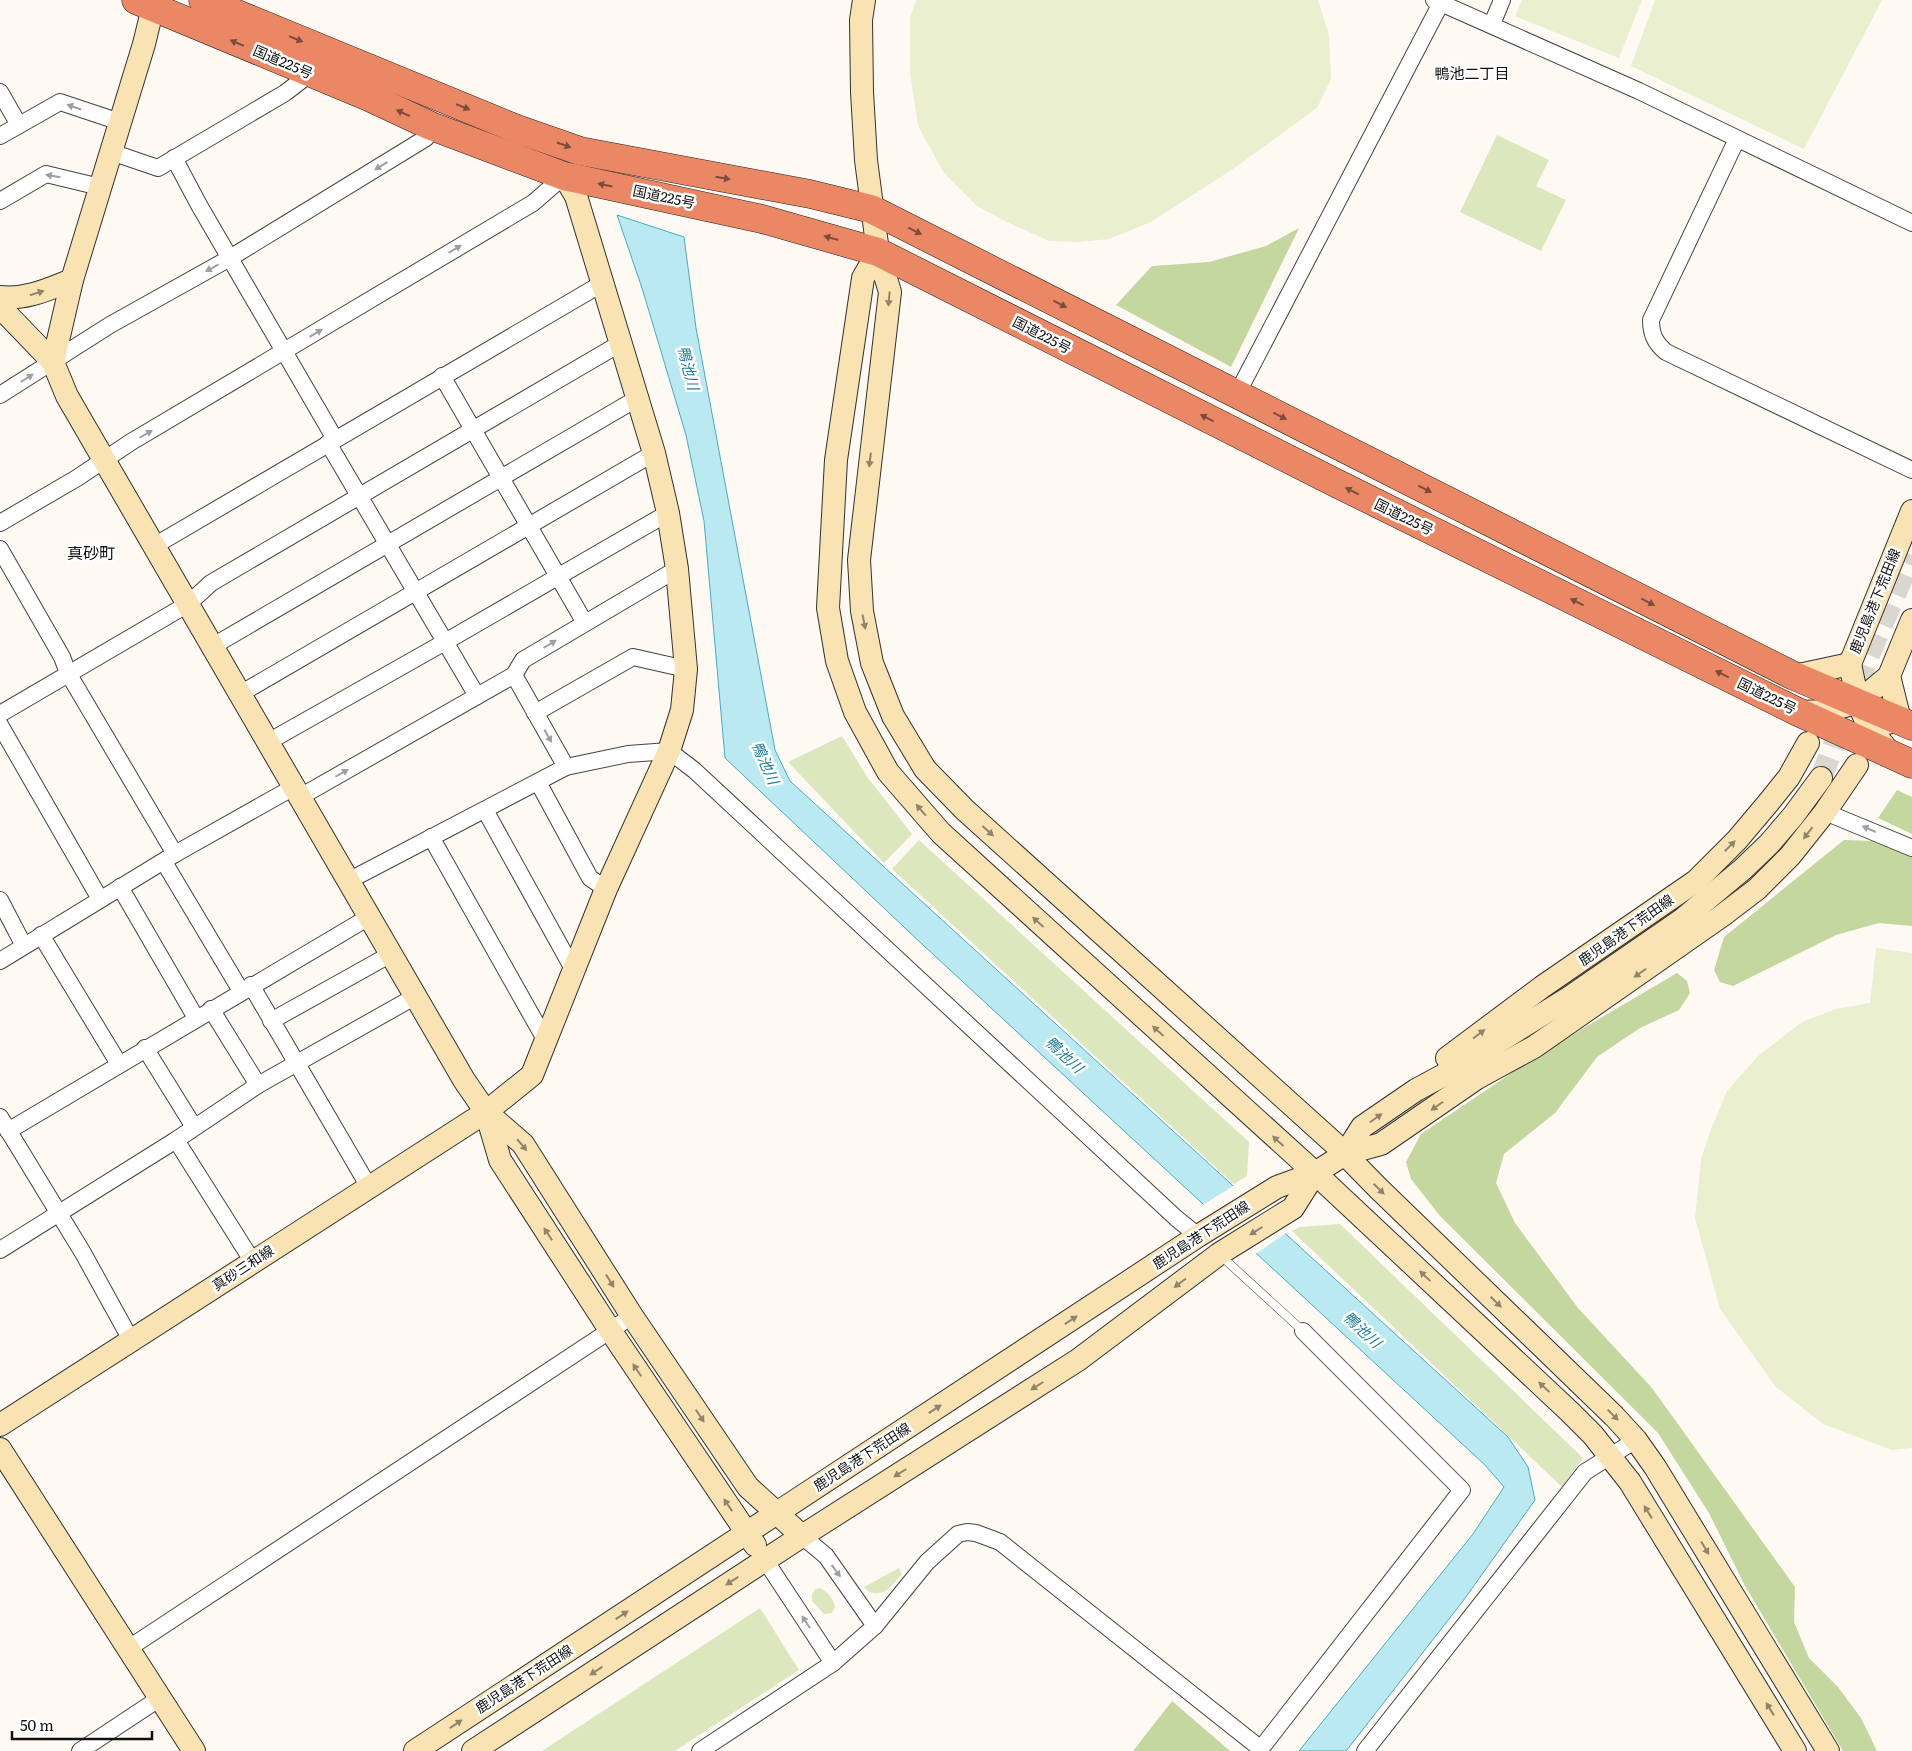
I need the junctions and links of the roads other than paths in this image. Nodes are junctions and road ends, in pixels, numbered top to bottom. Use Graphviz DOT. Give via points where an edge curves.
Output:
graph roads {
  1 [pos="203,0"];
  2 [pos="864,0"];
  3 [pos="1502,0"];
  4 [pos="1438,2"];
  5 [pos="144,3"];
  6 [pos="1492,24"];
  7 [pos="310,73"];
  8 [pos="0,92"];
  9 [pos="120,122"];
  10 [pos="19,125"];
  11 [pos="431,126"];
  12 [pos="0,136"];
  13 [pos="1737,139"];
  14 [pos="111,152"];
  15 [pos="174,158"];
  16 [pos="564,176"];
  17 [pos="100,187"];
  18 [pos="0,201"];
  19 [pos="871,209"];
  20 [pos="1912,224"];
  21 [pos="878,252"];
  22 [pos="230,258"];
  23 [pos="72,280"];
  24 [pos="603,283"];
  25 [pos="0,297"];
  26 [pos="0,307"];
  27 [pos="621,343"];
  28 [pos="286,352"];
  29 [pos="53,362"];
  30 [pos="442,376"];
  31 [pos="1237,394"];
  32 [pos="0,395"];
  33 [pos="638,398"];
  34 [pos="472,429"];
  35 [pos="332,441"];
  36 [pos="654,454"];
  37 [pos="104,459"];
  38 [pos="1912,470"];
  39 [pos="501,477"];
  40 [pos="360,496"];
  41 [pos="1912,511"];
  42 [pos="668,513"];
  43 [pos="0,523"];
  44 [pos="529,526"];
  45 [pos="388,544"];
  46 [pos="154,546"];
  47 [pos="0,549"];
  48 [pos="677,569"];
  49 [pos="6,572"];
  50 [pos="558,576"];
  51 [pos="416,592"];
  52 [pos="188,604"];
  53 [pos="1912,620"];
  54 [pos="585,623"];
  55 [pos="445,642"];
  56 [pos="212,646"];
  57 [pos="1850,664"];
  58 [pos="686,669"];
  59 [pos="68,673"];
  60 [pos="514,675"];
  61 [pos="1794,676"];
  62 [pos="1889,676"];
  63 [pos="240,694"];
  64 [pos="477,696"];
  65 [pos="1828,711"];
  66 [pos="1798,712"];
  67 [pos="535,713"];
  68 [pos="0,714"];
  69 [pos="1856,721"];
  70 [pos="1906,723"];
  71 [pos="0,725"];
  72 [pos="268,742"];
  73 [pos="1808,743"];
  74 [pos="669,751"];
  75 [pos="1902,760"];
  76 [pos="1857,765"];
  77 [pos="566,767"];
  78 [pos="1820,778"];
  79 [pos="538,782"];
  80 [pos="297,792"];
  81 [pos="484,810"];
  82 [pos="1825,812"];
  83 [pos="431,837"];
  84 [pos="1912,848"];
  85 [pos="169,858"];
  86 [pos="348,881"];
  87 [pos="120,887"];
  88 [pos="606,889"];
  89 [pos="100,899"];
  90 [pos="0,900"];
  91 [pos="369,916"];
  92 [pos="41,935"];
  93 [pos="24,946"];
  94 [pos="391,954"];
  95 [pos="0,961"];
  96 [pos="573,969"];
  97 [pos="246,988"];
  98 [pos="416,996"];
  99 [pos="1570,997"];
  100 [pos="211,1009"];
  101 [pos="196,1018"];
  102 [pos="271,1021"];
  103 [pos="546,1042"];
  104 [pos="145,1048"];
  105 [pos="119,1064"];
  106 [pos="296,1064"];
  107 [pos="1477,1078"];
  108 [pos="258,1085"];
  109 [pos="1416,1090"];
  110 [pos="486,1112"];
  111 [pos="4,1124"];
  112 [pos="194,1127"];
  113 [pos="176,1140"];
  114 [pos="1345,1154"];
  115 [pos="1315,1173"];
  116 [pos="369,1187"];
  117 [pos="58,1212"];
  118 [pos="1198,1236"];
  119 [pos="0,1250"];
  120 [pos="1219,1254"];
  121 [pos="253,1262"];
  122 [pos="632,1316"];
  123 [pos="610,1330"];
  124 [pos="1303,1331"];
  125 [pos="131,1340"];
  126 [pos="0,1424"];
  127 [pos="1636,1440"];
  128 [pos="0,1449"];
  129 [pos="1611,1456"];
  130 [pos="778,1513"];
  131 [pos="747,1533"];
  132 [pos="802,1536"];
  133 [pos="765,1560"];
  134 [pos="875,1626"];
  135 [pos="128,1648"];
  136 [pos="833,1662"];
  137 [pos="160,1698"];
  138 [pos="1260,1750"];
  139 [pos="80,1751"];
  140 [pos="194,1751"];
  141 [pos="415,1751"];
  142 [pos="473,1751"];
  143 [pos="700,1751"];
  144 [pos="1365,1751"];
  145 [pos="1795,1751"];
  146 [pos="1828,1751"];
  1 -- 19 [label="highway, 国道225号, one-way" via="517,130 580,151 810,194"];
  2 -- 19 [label="street" via="861,20 862,92"];
  3 -- 6 [label="street"];
  4 -- 6 [label="street"];
  4 -- 31 [label="street"];
  7 -- 5 [label="highway, 国道225号, one-way"];
  5 -- 9 [label="street"];
  6 -- 13 [label="street" via="1639,90"];
  11 -- 7 [label="highway, 国道225号, one-way"];
  7 -- 15 [label="street" via="285,93"];
  8 -- 10 [label="street"];
  9 -- 10 [label="street, one-way" via="60,102"];
  9 -- 14 [label="street"];
  10 -- 12 [label="street"];
  11 -- 16 [label="highway, 国道225号"];
  11 -- 22 [label="street, one-way" via="426,138"];
  13 -- 20 [label="street"];
  13 -- 38 [label="street" via="1651,320 1653,338 1666,352"];
  14 -- 15 [label="street" via="158,168"];
  14 -- 17 [label="street"];
  15 -- 22 [label="street"];
  21 -- 16 [label="highway, 国道225号, one-way" via="762,219"];
  16 -- 24 [label="street, 真砂三和線" via="576,196"];
  28 -- 16 [label="street, one-way" via="533,203"];
  17 -- 18 [label="street, one-way" via="46,174"];
  17 -- 23 [label="street"];
  19 -- 21 [label="street"];
  19 -- 31 [label="highway, 国道225号, one-way"];
  66 -- 21 [label="highway, 国道225号, one-way"];
  21 -- 114 [label="street, one-way" via="890,292 859,560 862,611 872,662 893,716 925,769 965,810"];
  115 -- 21 [label="street, one-way" via="941,833 888,772 855,712 837,661 828,608 831,541 836,460 863,278"];
  22 -- 28 [label="street"];
  22 -- 29 [label="street, one-way" via="110,325"];
  25 -- 23 [label="street, one-way" via="29,296"];
  23 -- 29 [label="street"];
  24 -- 27 [label="street, 真砂三和線"];
  24 -- 30 [label="street"];
  26 -- 29 [label="street"];
  27 -- 33 [label="street, 真砂三和線"];
  27 -- 34 [label="street"];
  28 -- 35 [label="street"];
  37 -- 28 [label="street, one-way"];
  32 -- 29 [label="street, one-way"];
  29 -- 37 [label="street" via="67,396"];
  30 -- 34 [label="street"];
  30 -- 35 [label="street"];
  31 -- 61 [label="highway, 国道225号, one-way"];
  33 -- 36 [label="street, 真砂三和線"];
  33 -- 39 [label="street"];
  34 -- 39 [label="street"];
  34 -- 40 [label="street"];
  35 -- 40 [label="street"];
  35 -- 46 [label="street"];
  36 -- 42 [label="street, 真砂三和線"];
  36 -- 44 [label="street"];
  37 -- 43 [label="street"];
  37 -- 46 [label="street"];
  39 -- 44 [label="street"];
  39 -- 45 [label="street"];
  40 -- 45 [label="street"];
  40 -- 52 [label="street" via="211,583"];
  41 -- 57 [label="street, 鹿児島港下荒田線"];
  42 -- 48 [label="street, 真砂三和線"];
  42 -- 50 [label="street"];
  44 -- 50 [label="street"];
  44 -- 51 [label="street"];
  45 -- 51 [label="street"];
  45 -- 56 [label="street"];
  46 -- 52 [label="street"];
  47 -- 49 [label="street"];
  48 -- 54 [label="street"];
  48 -- 58 [label="street, 真砂三和線"];
  49 -- 59 [label="street" via="62,657"];
  50 -- 54 [label="street"];
  50 -- 55 [label="street"];
  51 -- 55 [label="street"];
  51 -- 63 [label="street"];
  52 -- 56 [label="street"];
  52 -- 59 [label="street"];
  53 -- 62 [label="street"];
  60 -- 54 [label="street, one-way" via="523,660"];
  55 -- 64 [label="street"];
  55 -- 72 [label="street"];
  56 -- 63 [label="street"];
  57 -- 61 [label="street"];
  57 -- 69 [label="street"];
  58 -- 67 [label="street" via="633,657"];
  58 -- 74 [label="street, 真砂三和線" via="682,710"];
  59 -- 68 [label="street"];
  59 -- 85 [label="street"];
  60 -- 64 [label="street"];
  60 -- 67 [label="street"];
  61 -- 65 [label="street"];
  61 -- 69 [label="highway, 国道225号"];
  62 -- 69 [label="street"];
  62 -- 70 [label="street"];
  63 -- 72 [label="street"];
  80 -- 64 [label="street, one-way"];
  65 -- 66 [label="street"];
  65 -- 69 [label="street"];
  65 -- 69 [label="street"];
  66 -- 69 [label="highway, 国道225号"];
  66 -- 73 [label="street"];
  67 -- 77 [label="street, one-way"];
  69 -- 70 [label="highway, 国道225号"];
  69 -- 73 [label="street"];
  69 -- 75 [label="highway, 国道225号"];
  69 -- 76 [label="street"];
  71 -- 89 [label="street"];
  72 -- 80 [label="street"];
  109 -- 73 [label="street, 鹿児島港下荒田線, one-way" via="1447,1058 1696,880 1737,840 1769,802 1789,777"];
  74 -- 77 [label="street" via="628,754"];
  74 -- 88 [label="street, 真砂三和線"];
  74 -- 118 [label="street" via="694,770"];
  75 -- 76 [label="street"];
  76 -- 82 [label="street, 鹿児島港下荒田線"];
  77 -- 79 [label="street"];
  78 -- 99 [label="street, 鹿児島港下荒田線" via="1793,816 1743,869 1683,919"];
  79 -- 81 [label="street"];
  79 -- 88 [label="street" via="590,878"];
  80 -- 85 [label="street"];
  80 -- 86 [label="street"];
  81 -- 83 [label="street"];
  81 -- 96 [label="street"];
  84 -- 82 [label="street, one-way"];
  82 -- 107 [label="street, 鹿児島港下荒田線, one-way" via="1790,856 1757,889 1723,915 1534,1047"];
  83 -- 86 [label="street"];
  83 -- 103 [label="street"];
  85 -- 87 [label="street"];
  85 -- 97 [label="street"];
  86 -- 91 [label="street"];
  87 -- 89 [label="street"];
  87 -- 101 [label="street"];
  88 -- 96 [label="street, 真砂三和線"];
  89 -- 92 [label="street"];
  90 -- 93 [label="street"];
  91 -- 94 [label="street"];
  91 -- 97 [label="street"];
  92 -- 93 [label="street"];
  92 -- 105 [label="street"];
  93 -- 95 [label="street"];
  94 -- 98 [label="street"];
  94 -- 102 [label="street"];
  96 -- 103 [label="street, 真砂三和線"];
  97 -- 100 [label="street"];
  97 -- 102 [label="street"];
  98 -- 106 [label="street"];
  98 -- 110 [label="street"];
  99 -- 107 [label="street, 鹿児島港下荒田線"];
  99 -- 109 [label="street, 鹿児島港下荒田線"];
  100 -- 101 [label="street"];
  100 -- 108 [label="street"];
  101 -- 104 [label="street"];
  102 -- 106 [label="street"];
  103 -- 110 [label="street, 真砂三和線" via="532,1075"];
  104 -- 105 [label="street"];
  104 -- 112 [label="street"];
  105 -- 111 [label="street"];
  106 -- 108 [label="street"];
  106 -- 116 [label="street"];
  107 -- 114 [label="street, 鹿児島港下荒田線, one-way" via="1381,1144"];
  108 -- 112 [label="street"];
  114 -- 109 [label="street, 鹿児島港下荒田線, one-way" via="1362,1127"];
  110 -- 116 [label="street, 真砂三和線"];
  110 -- 122 [label="street, one-way" via="523,1144"];
  123 -- 110 [label="street, one-way" via="500,1160"];
  111 -- 117 [label="street"];
  112 -- 113 [label="street"];
  113 -- 117 [label="street"];
  113 -- 121 [label="street"];
  114 -- 115 [label="street, 鹿児島港下荒田線"];
  114 -- 127 [label="street, one-way"];
  115 -- 118 [label="street, 鹿児島港下荒田線" via="1276,1187"];
  115 -- 120 [label="street, 鹿児島港下荒田線, one-way" via="1293,1208"];
  129 -- 115 [label="street, one-way" via="1570,1412"];
  116 -- 121 [label="street, 真砂三和線"];
  117 -- 119 [label="street"];
  117 -- 125 [label="street"];
  130 -- 118 [label="street, 鹿児島港下荒田線, one-way"];
  120 -- 124 [label="lane"];
  120 -- 132 [label="street, 鹿児島港下荒田線, one-way" via="1078,1360"];
  121 -- 125 [label="street, 真砂三和線"];
  122 -- 123 [label="street"];
  122 -- 130 [label="street, one-way" via="748,1487"];
  131 -- 123 [label="street, one-way"];
  123 -- 135 [label="street"];
  124 -- 138 [label="street" via="1462,1490"];
  125 -- 126 [label="street, 真砂三和線"];
  127 -- 129 [label="street"];
  127 -- 146 [label="street, one-way"];
  128 -- 135 [label="street"];
  129 -- 144 [label="street" via="1586,1472 1570,1490"];
  145 -- 129 [label="street, one-way"];
  130 -- 131 [label="street, 鹿児島港下荒田線"];
  130 -- 132 [label="street"];
  131 -- 133 [label="street"];
  141 -- 131 [label="street, 鹿児島港下荒田線, one-way"];
  132 -- 133 [label="street, 鹿児島港下荒田線"];
  132 -- 134 [label="street, one-way" via="826,1556"];
  136 -- 133 [label="street, one-way"];
  133 -- 142 [label="street, 鹿児島港下荒田線, one-way"];
  134 -- 136 [label="street"];
  134 -- 138 [label="street" via="927,1562 958,1534 967,1532 989,1537 1000,1542"];
  135 -- 137 [label="street"];
  136 -- 143 [label="street"];
  137 -- 139 [label="street"];
  137 -- 140 [label="street"];
}
